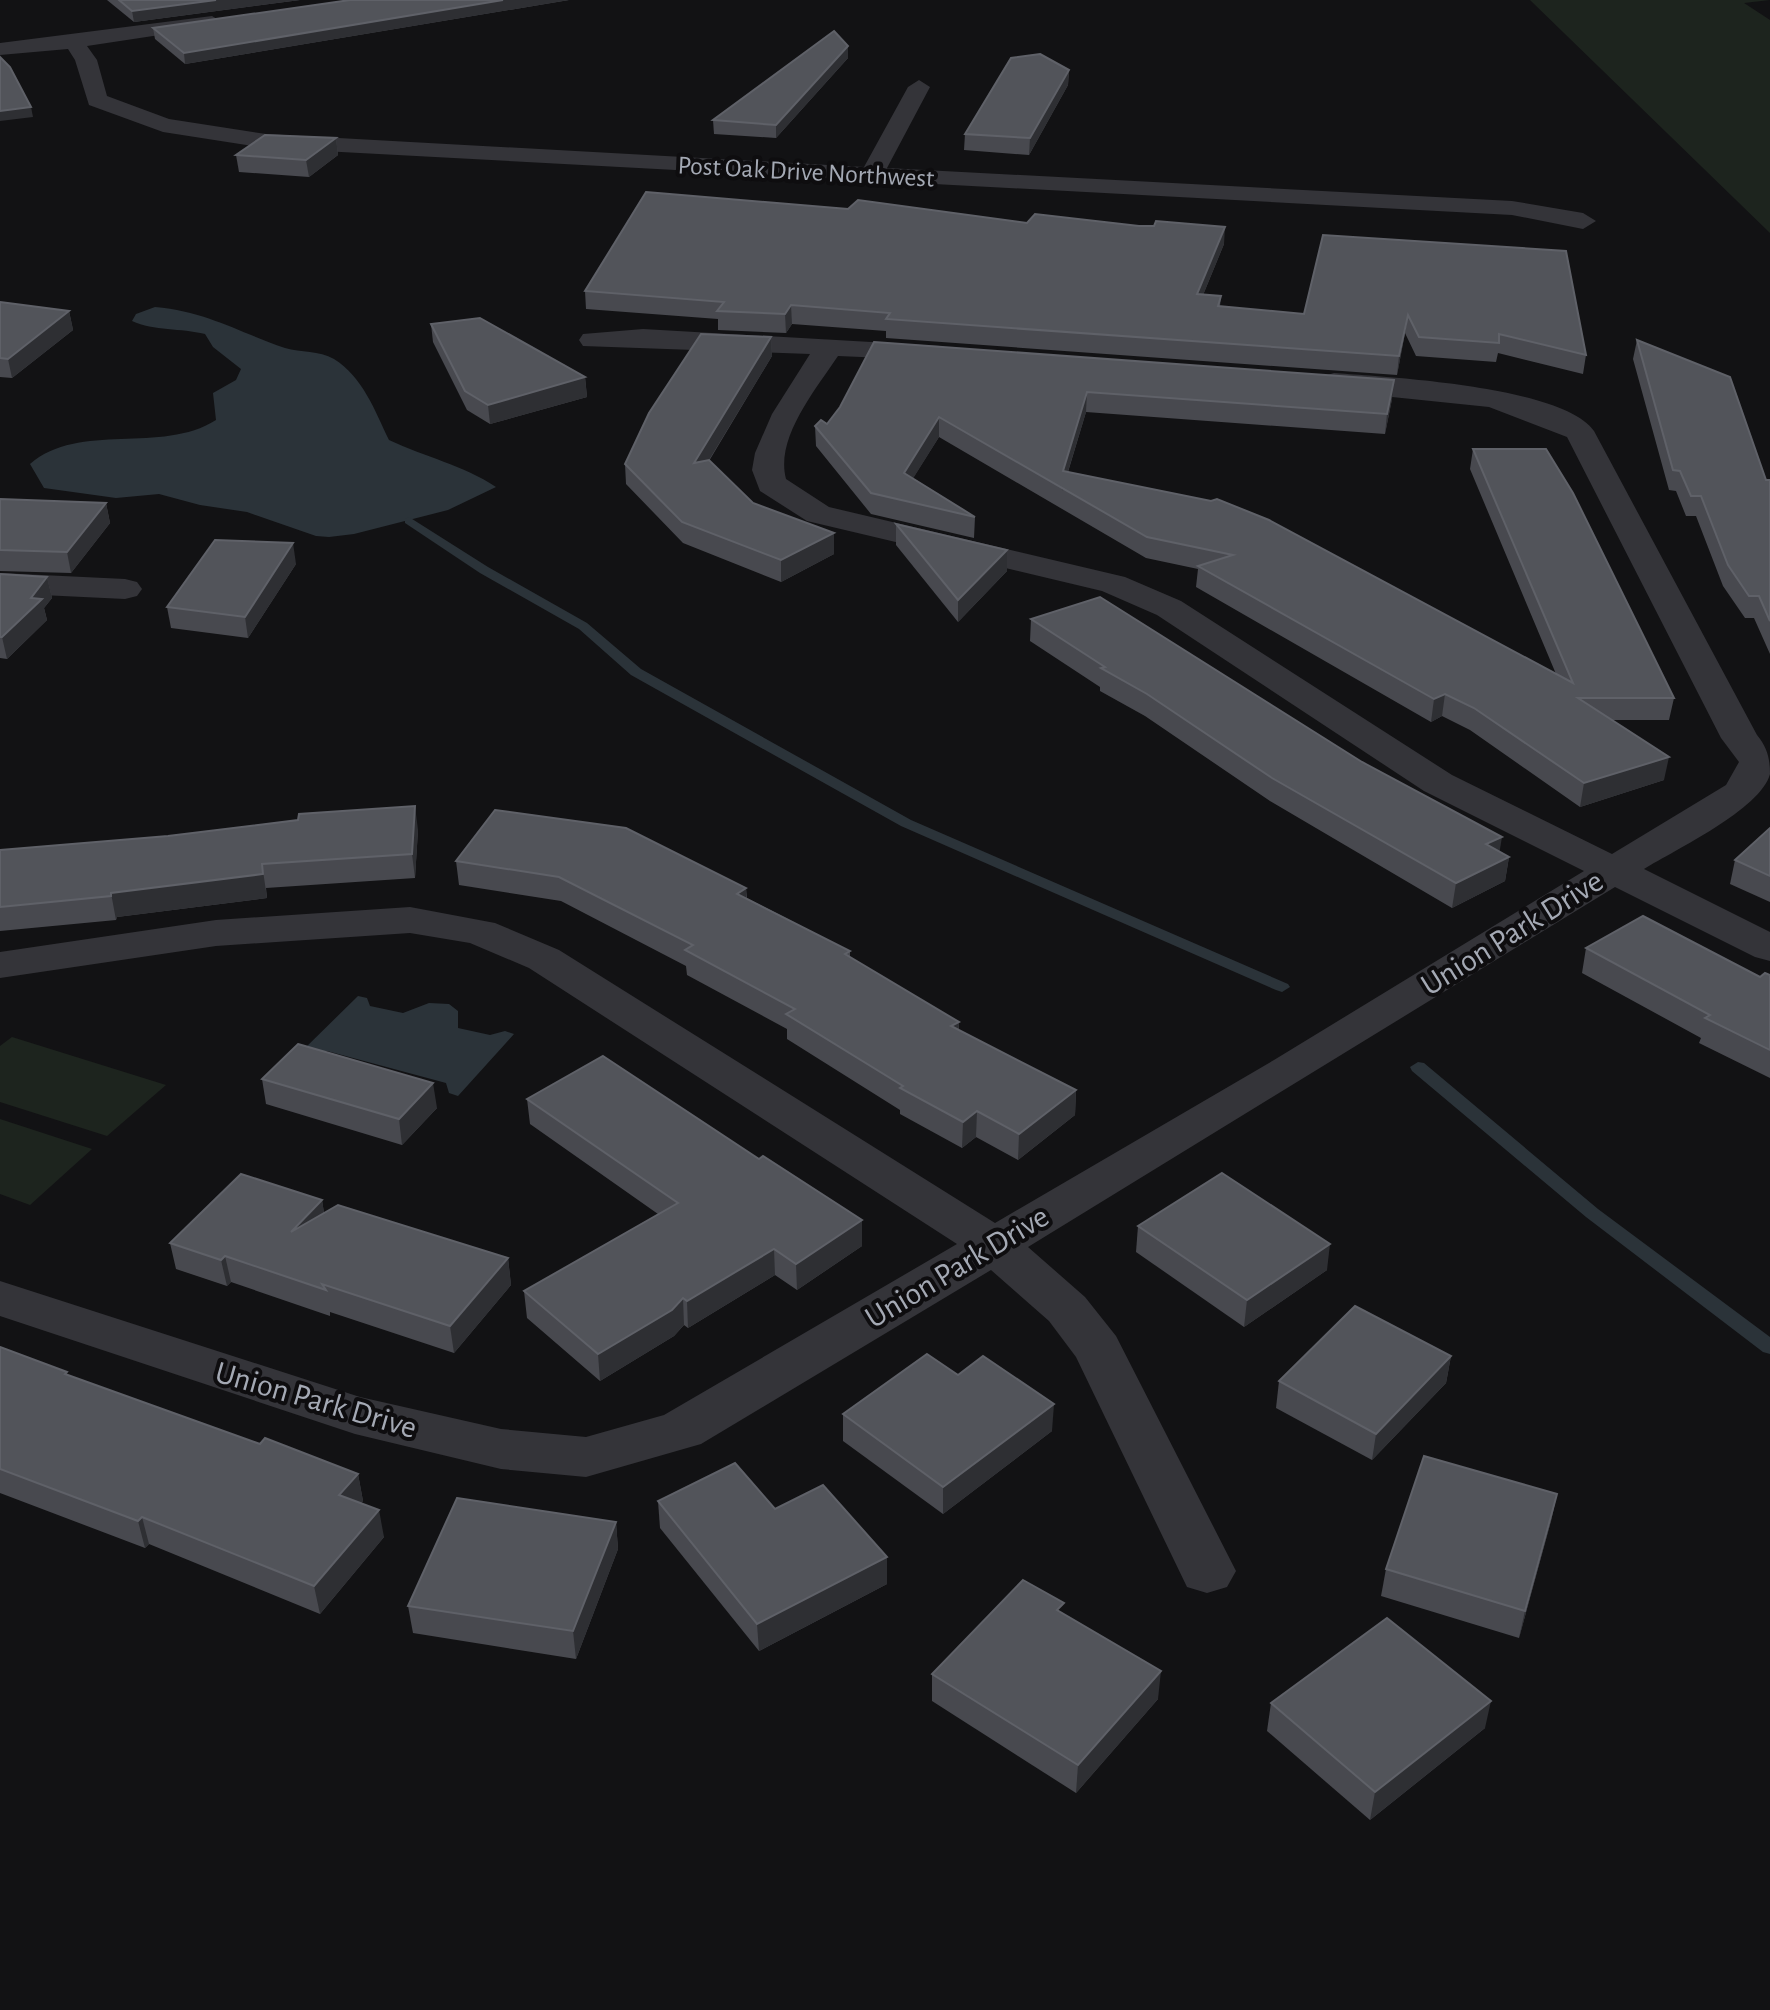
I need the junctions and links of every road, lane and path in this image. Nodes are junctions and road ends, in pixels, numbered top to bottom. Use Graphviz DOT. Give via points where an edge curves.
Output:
graph roads {
  1 [pos="227,20"];
  2 [pos="74,42"];
  3 [pos="0,49"];
  4 [pos="919,87"];
  5 [pos="871,176"];
  6 [pos="1583,221"];
  7 [pos="593,340"];
  8 [pos="829,347"];
  9 [pos="974,355"];
  10 [pos="1303,380"];
  11 [pos="0,583"];
  12 [pos="125,589"];
  13 [pos="1614,871"];
  14 [pos="1770,948"];
  15 [pos="0,965"];
  16 [pos="994,1245"];
  17 [pos="0,1298"];
  18 [pos="1207,1571"];
  1 -- 2 [label="street"];
  2 -- 3 [label="street"];
  2 -- 5 [label="street, Post Oak Drive Northwest" via="86,60 97,100 135,119 194,134"];
  4 -- 5 [label="street"];
  5 -- 6 [label="street, Post Oak Drive Northwest" via="1512,208"];
  7 -- 8 [label="street" via="643,337"];
  8 -- 9 [label="street"];
  8 -- 13 [label="street" via="769,448 771,484 818,514 1113,584 1169,608 1438,783"];
  10 -- 13 [label="street, Union Park Drive" via="1475,393 1548,414 1579,431 1740,738 1758,762 1741,792"];
  11 -- 12 [label="street"];
  13 -- 14 [label="street"];
  13 -- 16 [label="street, Union Park Drive"];
  15 -- 16 [label="street" via="216,933 410,920 480,932 544,959"];
  16 -- 17 [label="street, Union Park Drive" via="682,1430 586,1457 501,1449 355,1415"];
  16 -- 18 [label="street" via="1067,1309 1098,1349"];
}
